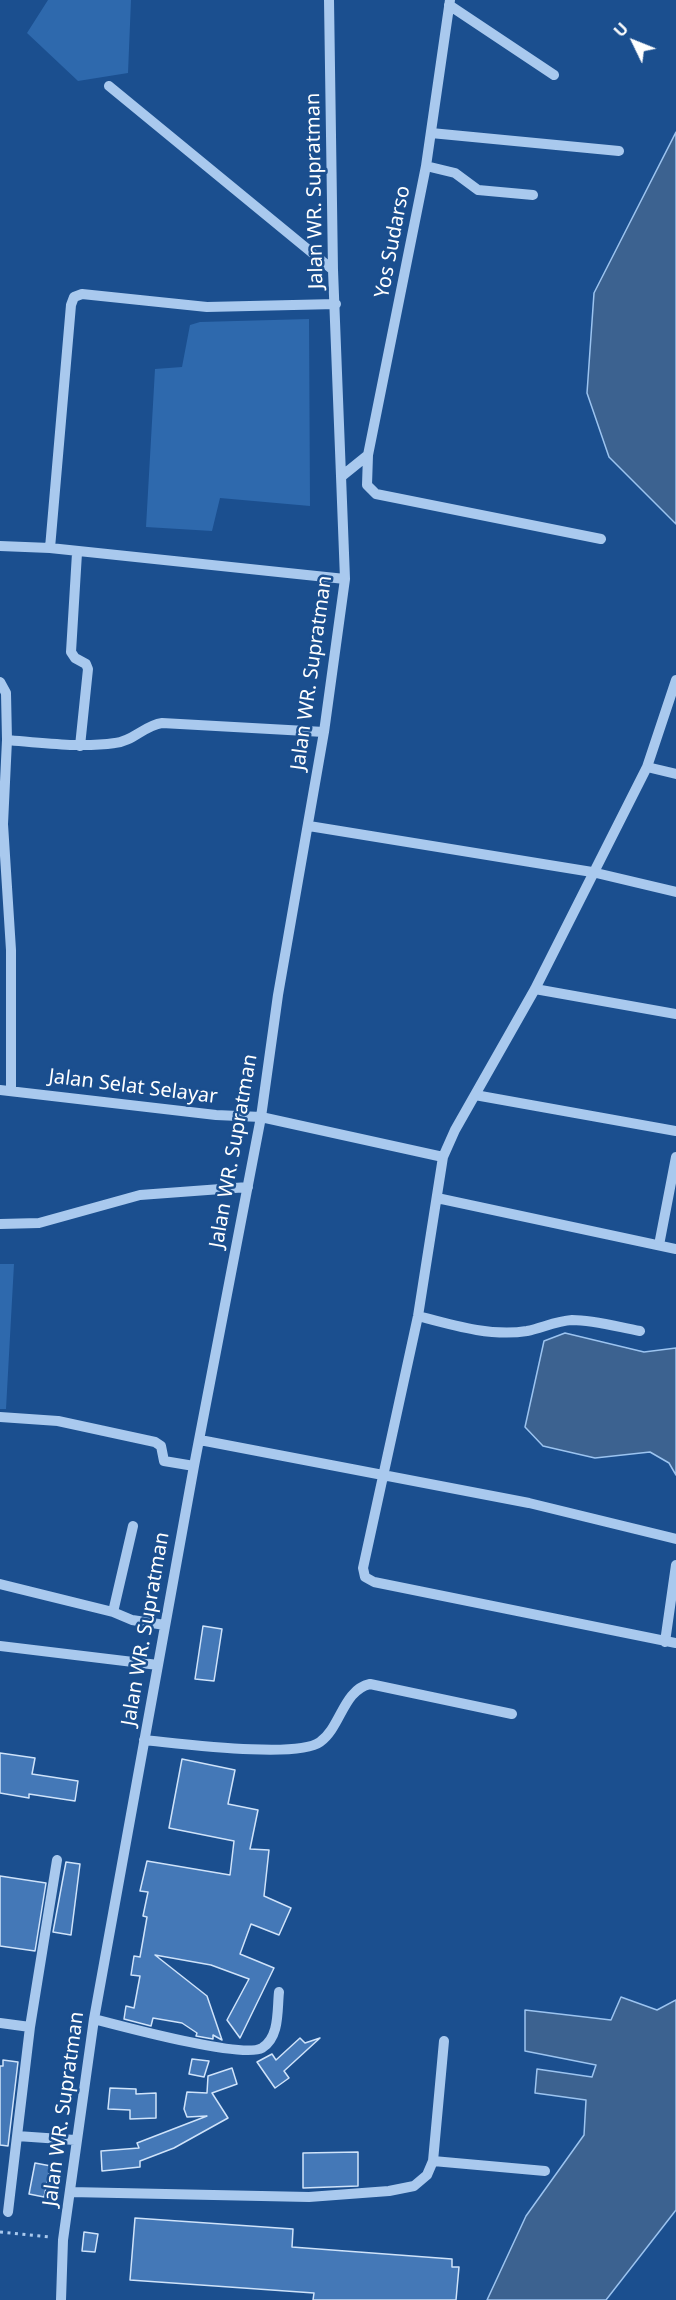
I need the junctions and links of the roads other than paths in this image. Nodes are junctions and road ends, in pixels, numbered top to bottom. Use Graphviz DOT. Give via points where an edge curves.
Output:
graph roads {
  1 [pos="329,0"];
  2 [pos="449,3"];
  3 [pos="554,75"];
  4 [pos="109,86"];
  5 [pos="431,133"];
  6 [pos="619,151"];
  7 [pos="426,166"];
  8 [pos="533,195"];
  9 [pos="333,270"];
  10 [pos="336,304"];
  11 [pos="368,455"];
  12 [pos="342,476"];
  13 [pos="601,539"];
  14 [pos="0,546"];
  15 [pos="50,548"];
  16 [pos="77,553"];
  17 [pos="345,579"];
  18 [pos="676,680"];
  19 [pos="0,682"];
  20 [pos="324,732"];
  21 [pos="7,740"];
  22 [pos="80,746"];
  23 [pos="647,767"];
  24 [pos="676,774"];
  25 [pos="2,824"];
  26 [pos="309,826"];
  27 [pos="592,872"];
  28 [pos="676,892"];
  29 [pos="535,989"];
  30 [pos="676,1014"];
  31 [pos="5,1090"];
  32 [pos="475,1095"];
  33 [pos="261,1117"];
  34 [pos="676,1131"];
  35 [pos="443,1157"];
  36 [pos="676,1157"];
  37 [pos="248,1187"];
  38 [pos="437,1198"];
  39 [pos="0,1224"];
  40 [pos="659,1245"];
  41 [pos="676,1249"];
  42 [pos="418,1316"];
  43 [pos="640,1331"];
  44 [pos="0,1417"];
  45 [pos="200,1440"];
  46 [pos="194,1466"];
  47 [pos="383,1477"];
  48 [pos="134,1526"];
  49 [pos="676,1539"];
  50 [pos="676,1565"];
  51 [pos="0,1584"];
  52 [pos="113,1612"];
  53 [pos="165,1625"];
  54 [pos="670,1643"];
  55 [pos="0,1646"];
  56 [pos="158,1665"];
  57 [pos="512,1714"];
  58 [pos="144,1740"];
  59 [pos="57,1860"];
  60 [pos="279,1992"];
  61 [pos="94,2019"];
  62 [pos="0,2024"];
  63 [pos="30,2027"];
  64 [pos="444,2041"];
  65 [pos="17,2136"];
  66 [pos="75,2140"];
  67 [pos="433,2161"];
  68 [pos="545,2172"];
  69 [pos="70,2192"];
  70 [pos="8,2212"];
  71 [pos="61,2300"];
  1 -- 9 [label="street, Jalan WR. Supratman"];
  2 -- 3 [label="street"];
  2 -- 5 [label="street, Yos Sudarso"];
  4 -- 9 [label="street"];
  5 -- 6 [label="street"];
  5 -- 7 [label="street, Yos Sudarso"];
  7 -- 8 [label="street" via="455,173 478,190"];
  7 -- 11 [label="street, Yos Sudarso"];
  9 -- 10 [label="street, Jalan WR. Supratman"];
  10 -- 12 [label="street, Jalan WR. Supratman"];
  10 -- 15 [label="street" via="207,307 82,294 74,297"];
  11 -- 12 [label="street"];
  11 -- 13 [label="street, Yos Sudarso" via="367,484 376,494"];
  12 -- 17 [label="street, Jalan WR. Supratman"];
  14 -- 15 [label="street"];
  15 -- 16 [label="street"];
  16 -- 17 [label="street"];
  16 -- 22 [label="street" via="71,652 88,669"];
  17 -- 20 [label="street, Jalan WR. Supratman"];
  18 -- 23 [label="street"];
  19 -- 21 [label="street" via="6,693"];
  20 -- 22 [label="street" via="162,723 119,743"];
  20 -- 26 [label="street, Jalan WR. Supratman"];
  21 -- 22 [label="street"];
  21 -- 25 [label="street"];
  23 -- 24 [label="street"];
  23 -- 27 [label="street"];
  25 -- 31 [label="street" via="11,950"];
  26 -- 27 [label="street"];
  26 -- 33 [label="street, Jalan WR. Supratman" via="278,995"];
  27 -- 28 [label="street"];
  27 -- 29 [label="street"];
  29 -- 30 [label="street"];
  29 -- 32 [label="street"];
  31 -- 33 [label="street, Jalan Selat Selayar"];
  32 -- 34 [label="street"];
  32 -- 35 [label="street"];
  33 -- 35 [label="street, Jalan Selat Selayar"];
  33 -- 37 [label="street, Jalan WR. Supratman"];
  35 -- 38 [label="street"];
  36 -- 40 [label="street"];
  37 -- 39 [label="street" via="140,1195 39,1223"];
  37 -- 45 [label="street, Jalan WR. Supratman"];
  38 -- 40 [label="street"];
  38 -- 42 [label="street"];
  40 -- 41 [label="street"];
  42 -- 43 [label="street" via="458,1327 496,1331 526,1331 573,1320"];
  42 -- 47 [label="street"];
  44 -- 46 [label="street" via="58,1421 155,1442 161,1446 161,1458"];
  45 -- 46 [label="street, Jalan WR. Supratman"];
  45 -- 47 [label="street"];
  46 -- 53 [label="street, Jalan WR. Supratman"];
  47 -- 49 [label="street" via="529,1503"];
  47 -- 54 [label="street" via="363,1568 370,1581"];
  48 -- 52 [label="street"];
  50 -- 54 [label="street"];
  51 -- 52 [label="street"];
  52 -- 53 [label="street" via="132,1620"];
  53 -- 56 [label="street, Jalan WR. Supratman"];
  55 -- 56 [label="street"];
  56 -- 58 [label="street, Jalan WR. Supratman"];
  57 -- 58 [label="street" via="370,1684 354,1694 322,1741 312,1746 246,1749"];
  58 -- 61 [label="street, Jalan WR. Supratman"];
  59 -- 63 [label="street"];
  60 -- 61 [label="street" via="273,2034 254,2051 229,2050"];
  61 -- 66 [label="street, Jalan WR. Supratman"];
  62 -- 63 [label="street"];
  63 -- 65 [label="street"];
  64 -- 67 [label="street"];
  65 -- 66 [label="street"];
  65 -- 70 [label="street"];
  66 -- 69 [label="street, Jalan WR. Supratman"];
  67 -- 68 [label="street"];
  67 -- 69 [label="street" via="427,2175 414,2186 389,2192 309,2197"];
  69 -- 71 [label="street, Jalan WR. Supratman"];
}
